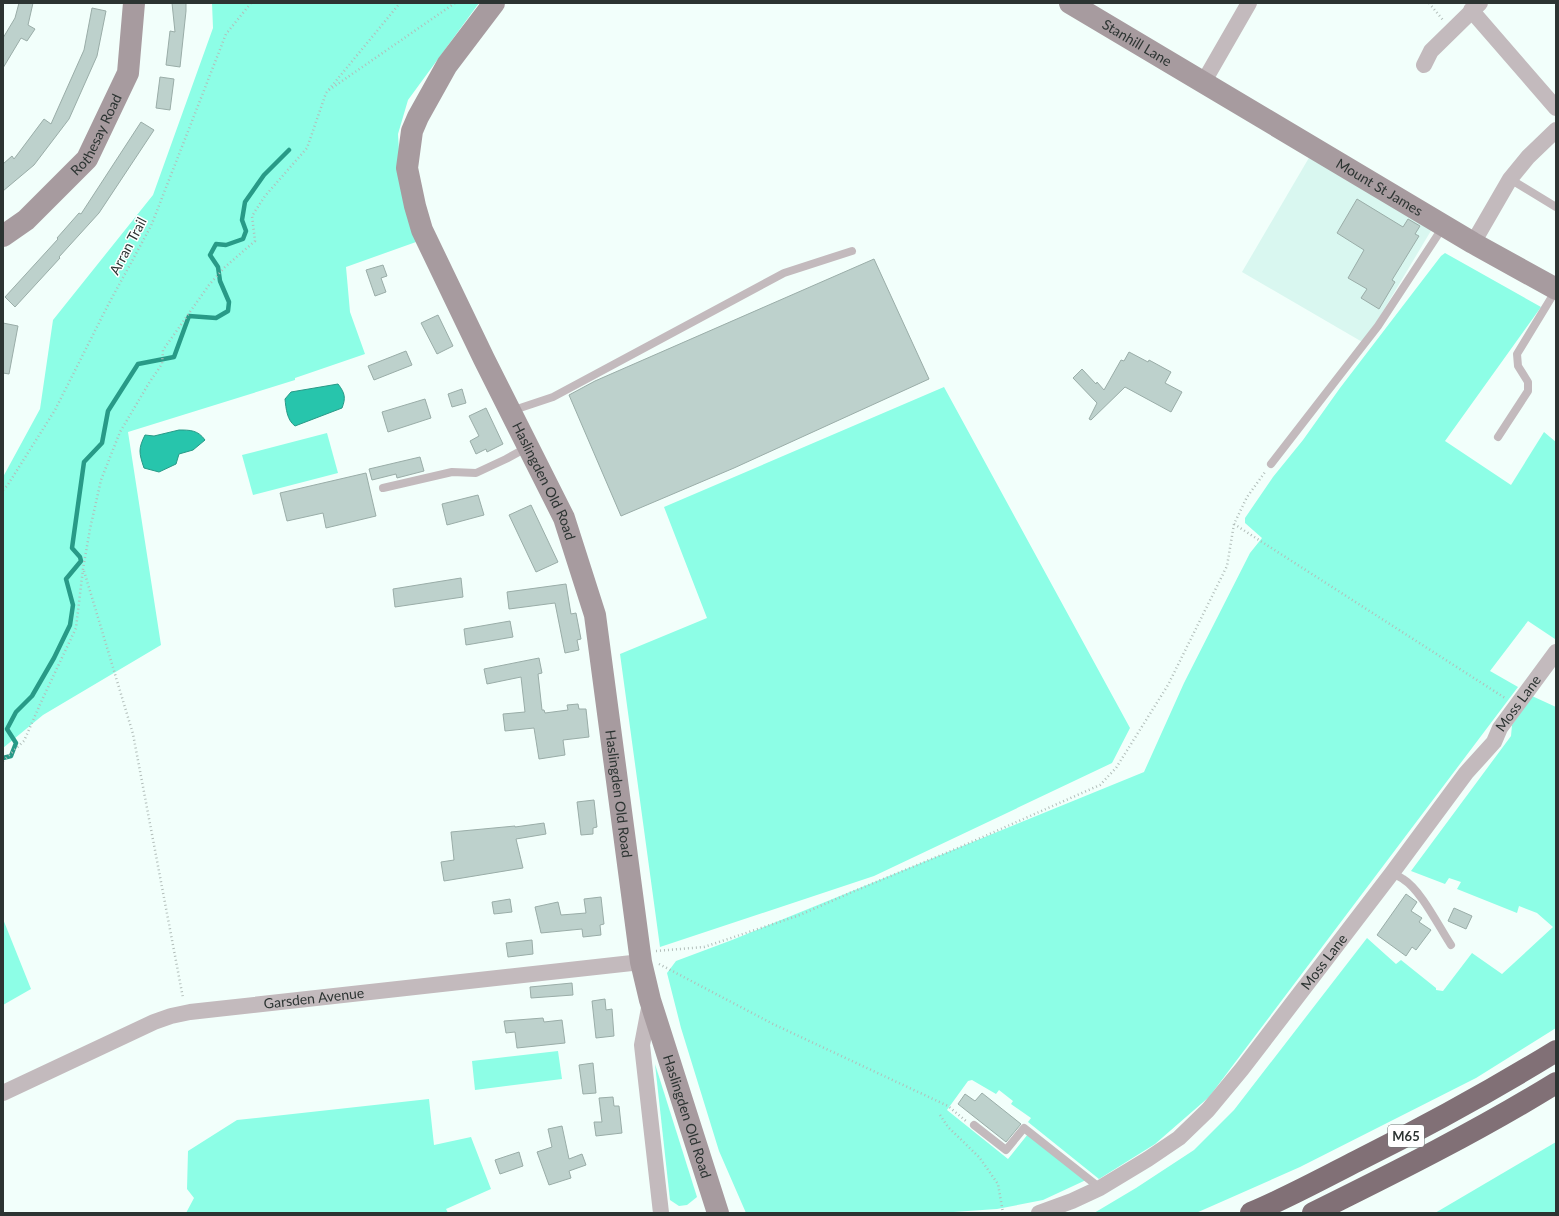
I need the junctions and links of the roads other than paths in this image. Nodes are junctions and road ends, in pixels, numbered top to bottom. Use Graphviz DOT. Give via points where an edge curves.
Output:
graph roads {
  1 [pos="134,3"];
  2 [pos="494,3"];
  3 [pos="1070,3"];
  4 [pos="1250,3"];
  5 [pos="1475,7"];
  6 [pos="1424,65"];
  7 [pos="1203,83"];
  8 [pos="1556,108"];
  9 [pos="1556,130"];
  10 [pos="1510,179"];
  11 [pos="1556,207"];
  12 [pos="1444,225"];
  13 [pos="3,236"];
  14 [pos="1472,243"];
  15 [pos="852,251"];
  16 [pos="1556,289"];
  17 [pos="510,411"];
  18 [pos="1498,437"];
  19 [pos="528,447"];
  20 [pos="1271,464"];
  21 [pos="383,488"];
  22 [pos="1556,652"];
  23 [pos="1392,874"];
  24 [pos="1451,945"];
  25 [pos="640,958"];
  26 [pos="650,1000"];
  27 [pos="1556,1051"];
  28 [pos="1556,1082"];
  29 [pos="3,1093"];
  30 [pos="973,1125"];
  31 [pos="1100,1188"];
  32 [pos="715,1212"];
  33 [pos="661,1213"];
  34 [pos="1039,1213"];
  35 [pos="1251,1213"];
  36 [pos="1313,1213"];
  1 -- 13 [label="main road, Rothesay Road" via="128,73 87,159 26,220"];
  2 -- 17 [label="main road, Haslingden Old Road" via="447,65 418,116 412,131 407,168 422,230"];
  3 -- 7 [label="main road, Stanhill Lane"];
  4 -- 7 [label="street"];
  5 -- 6 [label="street" via="1431,51"];
  5 -- 8 [label="street"];
  7 -- 12 [label="main road, Mount St James"];
  9 -- 10 [label="street"];
  10 -- 11 [label="lane"];
  10 -- 14 [label="street"];
  12 -- 14 [label="main road, Mount St James"];
  12 -- 20 [label="lane" via="1378,326"];
  14 -- 16 [label="main road, Mount St James"];
  15 -- 17 [label="lane" via="784,273 553,397"];
  16 -- 18 [label="lane" via="1517,354 1518,366 1528,382 1528,391"];
  17 -- 19 [label="main road, Haslingden Old Road"];
  19 -- 21 [label="lane" via="476,472 452,472"];
  19 -- 25 [label="main road, Haslingden Old Road" via="564,518 595,615"];
  22 -- 23 [label="street, Moss Lane" via="1500,728 1494,742 1466,773"];
  23 -- 24 [label="lane" via="1404,879 1420,897"];
  23 -- 31 [label="street, Moss Lane" via="1208,1110 1173,1142"];
  25 -- 26 [label="main road, Haslingden Old Road"];
  25 -- 29 [label="street, Garsden Avenue" via="186,1013 154,1022"];
  26 -- 32 [label="main road, Haslingden Old Road"];
  26 -- 33 [label="street, Haslingden Old Road" via="642,1045"];
  27 -- 35 [label="highway, M65" via="1503,1084 1401,1139"];
  28 -- 36 [label="highway, M65" via="1414,1163"];
  30 -- 31 [label="lane" via="1006,1150 1024,1128"];
  31 -- 34 [label="street, Moss Lane"];
}
